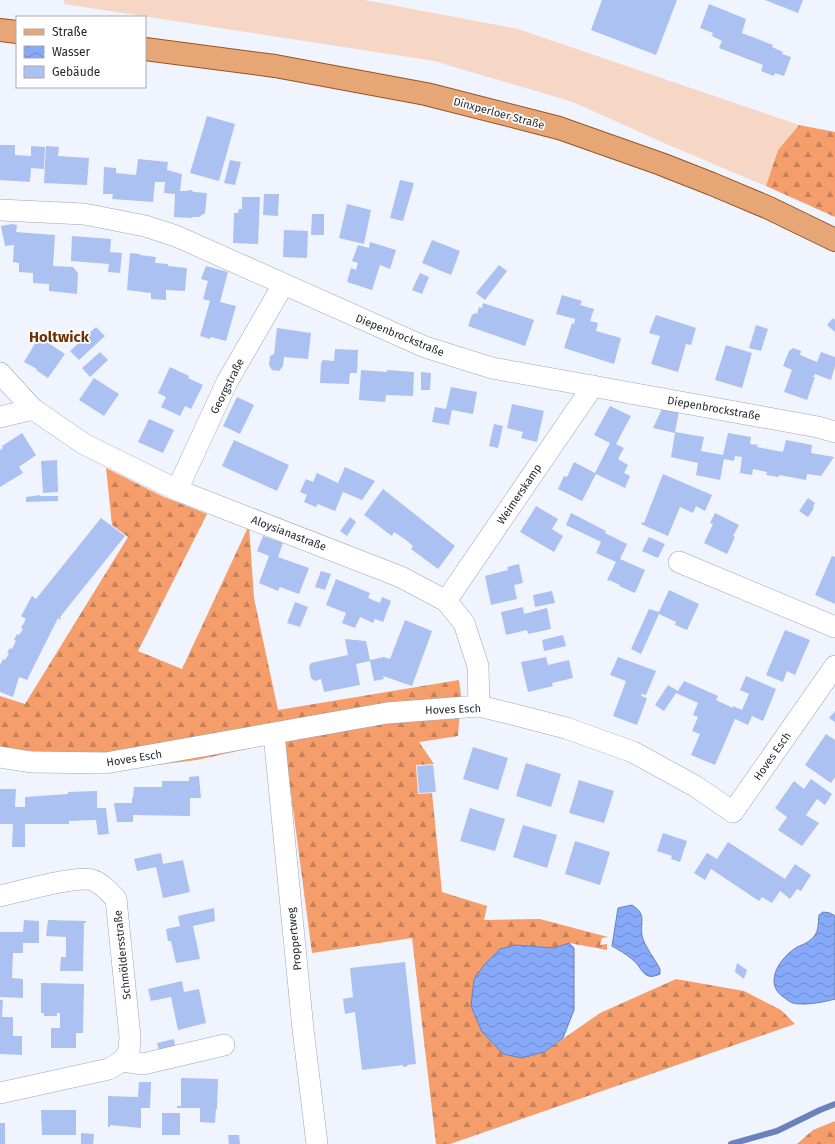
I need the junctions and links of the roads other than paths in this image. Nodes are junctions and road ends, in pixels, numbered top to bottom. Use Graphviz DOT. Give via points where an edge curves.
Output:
graph roads {
  1 [pos="0,30"];
  2 [pos="16,32"];
  3 [pos="146,49"];
  4 [pos="0,210"];
  5 [pos="835,240"];
  6 [pos="283,284"];
  7 [pos="0,373"];
  8 [pos="593,386"];
  9 [pos="33,409"];
  10 [pos="0,417"];
  11 [pos="835,432"];
  12 [pos="177,490"];
  13 [pos="679,562"];
  14 [pos="446,601"];
  15 [pos="835,627"];
  16 [pos="835,666"];
  17 [pos="479,706"];
  18 [pos="274,734"];
  19 [pos="0,757"];
  20 [pos="0,896"];
  21 [pos="224,1045"];
  22 [pos="122,1061"];
  23 [pos="0,1093"];
  24 [pos="317,1144"];
  1 -- 2 [label="main road"];
  3 -- 5 [label="main road, Dinxperloer Straße" via="267,65 426,94 559,128 712,184 770,208"];
  4 -- 6 [label="street, Diepenbrockstraße" via="84,214 145,226 176,236"];
  6 -- 8 [label="street, Diepenbrockstraße" via="425,347 492,368"];
  6 -- 12 [label="street, Georgstraße" via="228,382"];
  7 -- 9 [label="street, Aloysianastraße"];
  8 -- 11 [label="street, Diepenbrockstraße"];
  8 -- 14 [label="street, Weimerskamp"];
  9 -- 10 [label="street"];
  9 -- 12 [label="street, Aloysianastraße" via="84,444"];
  12 -- 14 [label="street, Aloysianastraße" via="401,577"];
  13 -- 15 [label="street"];
  14 -- 17 [label="street, Aloysianastraße" via="464,623 478,666"];
  16 -- 17 [label="street, Hoves Esch" via="733,812 695,786 633,752 566,728"];
  17 -- 18 [label="street, Hoves Esch" via="387,713"];
  18 -- 19 [label="street, Hoves Esch" via="106,763 31,762"];
  18 -- 24 [label="street, Proppertweg"];
  20 -- 22 [label="street, Schmöldersstraße" via="70,880 91,880 105,887 116,899 130,1037 129,1052"];
  21 -- 22 [label="street" via="143,1064"];
  22 -- 23 [label="street" via="109,1069"];
}
